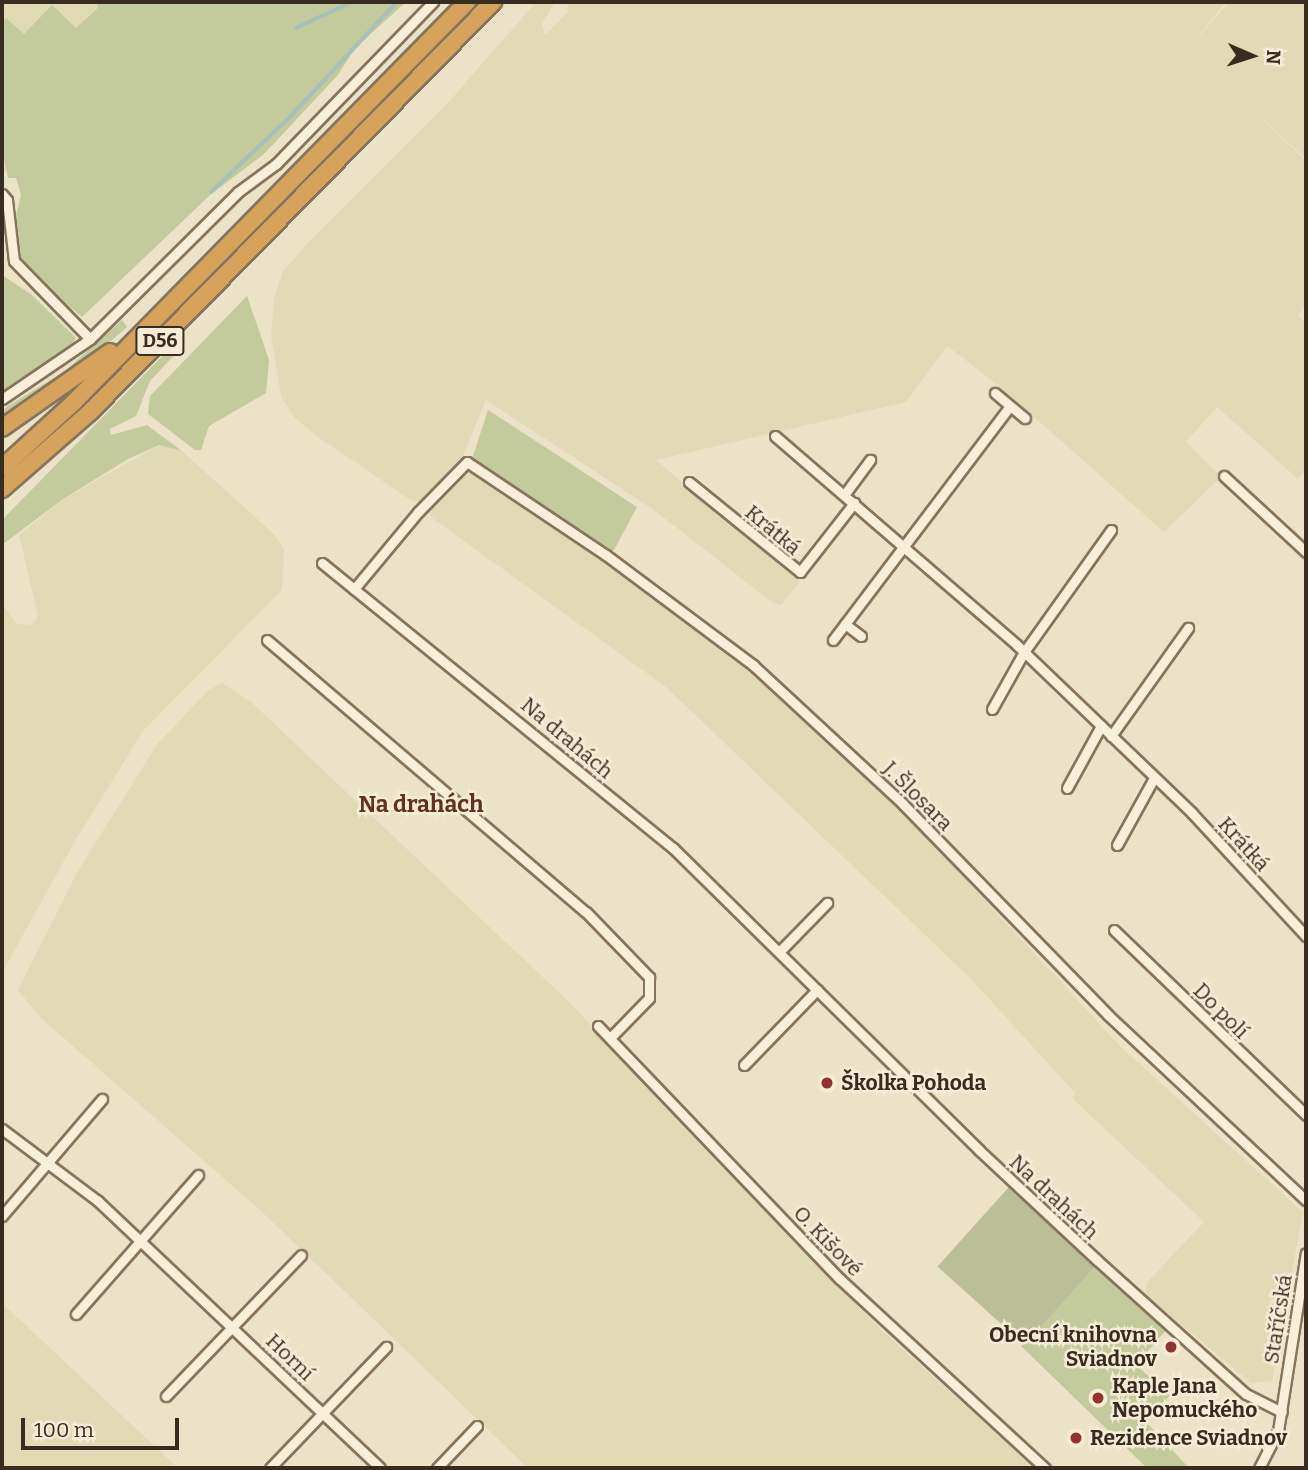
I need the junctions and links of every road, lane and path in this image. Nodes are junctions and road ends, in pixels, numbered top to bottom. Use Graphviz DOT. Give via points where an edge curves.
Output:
graph roads {
  1 [pos="433,2"];
  2 [pos="467,2"];
  3 [pos="493,2"];
  4 [pos="2,194"];
  5 [pos="191,282"];
  6 [pos="90,339"];
  7 [pos="995,393"];
  8 [pos="2,400"];
  9 [pos="1010,406"];
  10 [pos="1025,418"];
  11 [pos="2,428"];
  12 [pos="775,436"];
  13 [pos="870,460"];
  14 [pos="2,468"];
  15 [pos="1224,476"];
  16 [pos="689,482"];
  17 [pos="4,488"];
  18 [pos="844,495"];
  19 [pos="854,503"];
  20 [pos="1111,530"];
  21 [pos="904,545"];
  22 [pos="1306,552"];
  23 [pos="322,563"];
  24 [pos="354,589"];
  25 [pos="845,624"];
  26 [pos="1188,628"];
  27 [pos="861,636"];
  28 [pos="267,640"];
  29 [pos="834,640"];
  30 [pos="1024,652"];
  31 [pos="992,709"];
  32 [pos="1101,726"];
  33 [pos="1111,736"];
  34 [pos="1154,778"];
  35 [pos="1067,788"];
  36 [pos="1117,845"];
  37 [pos="827,903"];
  38 [pos="1114,930"];
  39 [pos="1306,936"];
  40 [pos="779,953"];
  41 [pos="817,990"];
  42 [pos="598,1026"];
  43 [pos="610,1038"];
  44 [pos="744,1065"];
  45 [pos="102,1099"];
  46 [pos="1306,1115"];
  47 [pos="2,1129"];
  48 [pos="50,1163"];
  49 [pos="198,1175"];
  50 [pos="1306,1200"];
  51 [pos="2,1216"];
  52 [pos="142,1241"];
  53 [pos="1306,1253"];
  54 [pos="301,1255"];
  55 [pos="76,1314"];
  56 [pos="233,1326"];
  57 [pos="386,1347"];
  58 [pos="166,1396"];
  59 [pos="1282,1412"];
  60 [pos="323,1413"];
  61 [pos="477,1426"];
  62 [pos="270,1468"];
  63 [pos="380,1468"];
  64 [pos="437,1468"];
  65 [pos="1045,1468"];
  66 [pos="1259,1468"];
  1 -- 6 [label="street" via="276,164 238,192"];
  2 -- 5 [label="highway, D56"];
  3 -- 17 [label="highway, D56" via="90,412"];
  4 -- 6 [label="street" via="7,200 14,261"];
  5 -- 11 [label="highway" via="74,382"];
  5 -- 14 [label="highway, D56"];
  6 -- 8 [label="street"];
  7 -- 9 [label="street"];
  9 -- 10 [label="street"];
  9 -- 21 [label="street"];
  12 -- 18 [label="street, Krátká"];
  13 -- 18 [label="street"];
  15 -- 22 [label="street"];
  16 -- 19 [label="street, Krátká" via="800,572"];
  18 -- 19 [label="street, Krátká"];
  19 -- 21 [label="street, Krátká"];
  20 -- 30 [label="street"];
  21 -- 25 [label="street"];
  21 -- 30 [label="street, Krátká"];
  23 -- 24 [label="street, Na drahách"];
  24 -- 40 [label="street, Na drahách" via="673,848"];
  24 -- 50 [label="street, J. Šlosara" via="467,462 606,555 753,665 903,804 1108,1015"];
  25 -- 27 [label="street"];
  25 -- 29 [label="street"];
  26 -- 33 [label="street"];
  28 -- 43 [label="street" via="565,893 649,977 649,998"];
  30 -- 31 [label="street"];
  30 -- 32 [label="street, Krátká"];
  32 -- 33 [label="street, Krátká"];
  32 -- 35 [label="street"];
  33 -- 34 [label="street, Krátká"];
  34 -- 36 [label="street"];
  34 -- 39 [label="street, Krátká"];
  37 -- 40 [label="street"];
  38 -- 46 [label="street, Do polí"];
  40 -- 41 [label="street, Na drahách"];
  41 -- 44 [label="street"];
  41 -- 59 [label="street, Na drahách" via="979,1150 1171,1328 1245,1394"];
  42 -- 43 [label="street, O. Kišové"];
  43 -- 65 [label="street, O. Kišové" via="840,1279"];
  45 -- 48 [label="street"];
  47 -- 48 [label="street, Horní"];
  48 -- 51 [label="street"];
  48 -- 52 [label="street, Horní"];
  49 -- 52 [label="street"];
  52 -- 55 [label="street"];
  52 -- 56 [label="street, Horní"];
  53 -- 59 [label="street, Staříčská"];
  54 -- 56 [label="street"];
  56 -- 58 [label="street"];
  56 -- 60 [label="street, Horní"];
  57 -- 60 [label="street"];
  59 -- 66 [label="street, Staříčská" via="1272,1451"];
  60 -- 62 [label="street"];
  60 -- 63 [label="street, Horní"];
  61 -- 64 [label="street"];
}
